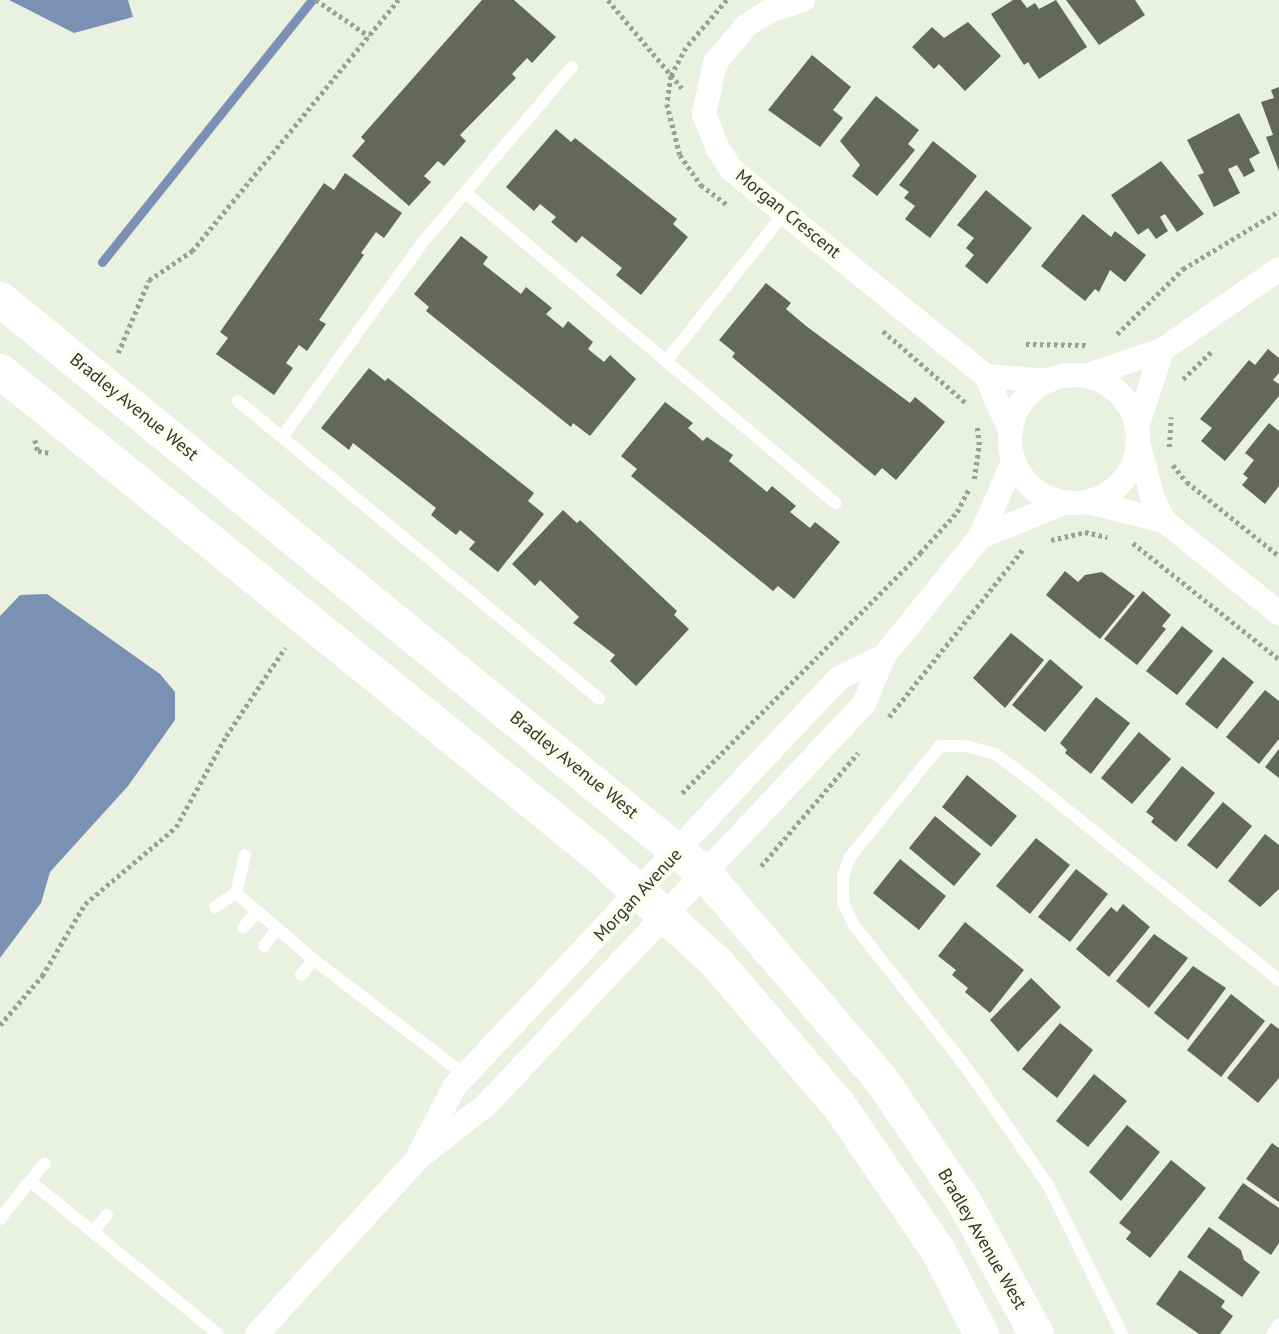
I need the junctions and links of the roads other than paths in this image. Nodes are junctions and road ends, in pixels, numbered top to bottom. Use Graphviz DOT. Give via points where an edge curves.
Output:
graph roads {
  1 [pos="803,0"];
  2 [pos="572,66"];
  3 [pos="467,194"];
  4 [pos="786,211"];
  5 [pos="1279,270"];
  6 [pos="0,299"];
  7 [pos="1161,350"];
  8 [pos="666,361"];
  9 [pos="0,371"];
  10 [pos="986,376"];
  11 [pos="1085,376"];
  12 [pos="1050,380"];
  13 [pos="238,401"];
  14 [pos="1011,433"];
  15 [pos="1138,435"];
  16 [pos="283,436"];
  17 [pos="1014,460"];
  18 [pos="1088,502"];
  19 [pos="835,503"];
  20 [pos="1064,503"];
  21 [pos="1164,521"];
  22 [pos="980,537"];
  23 [pos="1279,613"];
  24 [pos="884,656"];
  25 [pos="598,699"];
  26 [pos="680,850"];
  27 [pos="245,855"];
  28 [pos="705,874"];
  29 [pos="236,893"];
  30 [pos="640,893"];
  31 [pos="215,906"];
  32 [pos="257,912"];
  33 [pos="666,916"];
  34 [pos="243,928"];
  35 [pos="277,928"];
  36 [pos="264,946"];
  37 [pos="314,960"];
  38 [pos="301,975"];
  39 [pos="1279,980"];
  40 [pos="465,1075"];
  41 [pos="418,1158"];
  42 [pos="45,1163"];
  43 [pos="30,1181"];
  44 [pos="107,1215"];
  45 [pos="0,1219"];
  46 [pos="93,1232"];
  47 [pos="1279,1324"];
  48 [pos="218,1334"];
  49 [pos="257,1334"];
  50 [pos="981,1334"];
  51 [pos="1035,1334"];
  52 [pos="1122,1334"];
  53 [pos="1272,1334"];
  1 -- 4 [label="street, Morgan Crescent" via="769,11 727,46 715,63 704,114 730,168"];
  2 -- 3 [label="lane"];
  3 -- 8 [label="lane"];
  3 -- 16 [label="lane" via="422,243"];
  4 -- 8 [label="lane"];
  4 -- 10 [label="street, Morgan Crescent"];
  5 -- 7 [label="street"];
  6 -- 26 [label="main road, Bradley Avenue West"];
  7 -- 11 [label="street"];
  7 -- 15 [label="street"];
  8 -- 19 [label="lane"];
  9 -- 30 [label="main road"];
  10 -- 12 [label="street"];
  10 -- 14 [label="street, Morgan Crescent"];
  11 -- 12 [label="street"];
  11 -- 15 [label="street" via="1119,393"];
  12 -- 14 [label="street" via="1027,396"];
  13 -- 16 [label="lane"];
  14 -- 17 [label="street"];
  15 -- 18 [label="street" via="1123,480"];
  15 -- 21 [label="street" via="1152,496"];
  16 -- 25 [label="lane"];
  17 -- 20 [label="street" via="1033,488"];
  17 -- 22 [label="street, Morgan Avenue"];
  18 -- 20 [label="street"];
  18 -- 21 [label="street"];
  20 -- 22 [label="street, Morgan Avenue"];
  21 -- 23 [label="street"];
  22 -- 24 [label="street, Morgan Avenue"];
  24 -- 26 [label="street, Morgan Avenue" via="839,678"];
  24 -- 28 [label="street, Morgan Avenue" via="864,704"];
  26 -- 28 [label="main road, Bradley Avenue West"];
  26 -- 30 [label="street, Morgan Avenue"];
  27 -- 29 [label="lane"];
  28 -- 33 [label="street, Morgan Avenue"];
  28 -- 51 [label="main road, Bradley Avenue West" via="880,1078 964,1202"];
  29 -- 31 [label="lane"];
  29 -- 32 [label="lane"];
  30 -- 33 [label="main road"];
  30 -- 40 [label="street, Morgan Avenue"];
  32 -- 34 [label="lane"];
  32 -- 35 [label="lane"];
  33 -- 41 [label="street, Morgan Avenue" via="487,1104"];
  33 -- 50 [label="main road" via="715,961 840,1107 937,1249"];
  35 -- 36 [label="lane"];
  35 -- 37 [label="lane"];
  37 -- 38 [label="lane"];
  37 -- 40 [label="lane"];
  39 -- 52 [label="lane" via="995,754 965,746 940,746 850,857 842,876 843,902 854,925 950,1046 1048,1185"];
  40 -- 41 [label="street, Morgan Avenue" via="454,1087"];
  41 -- 49 [label="street, Morgan Avenue"];
  42 -- 43 [label="lane"];
  43 -- 45 [label="lane"];
  43 -- 46 [label="lane"];
  44 -- 46 [label="lane"];
  46 -- 48 [label="lane"];
  47 -- 53 [label="lane"];
}
